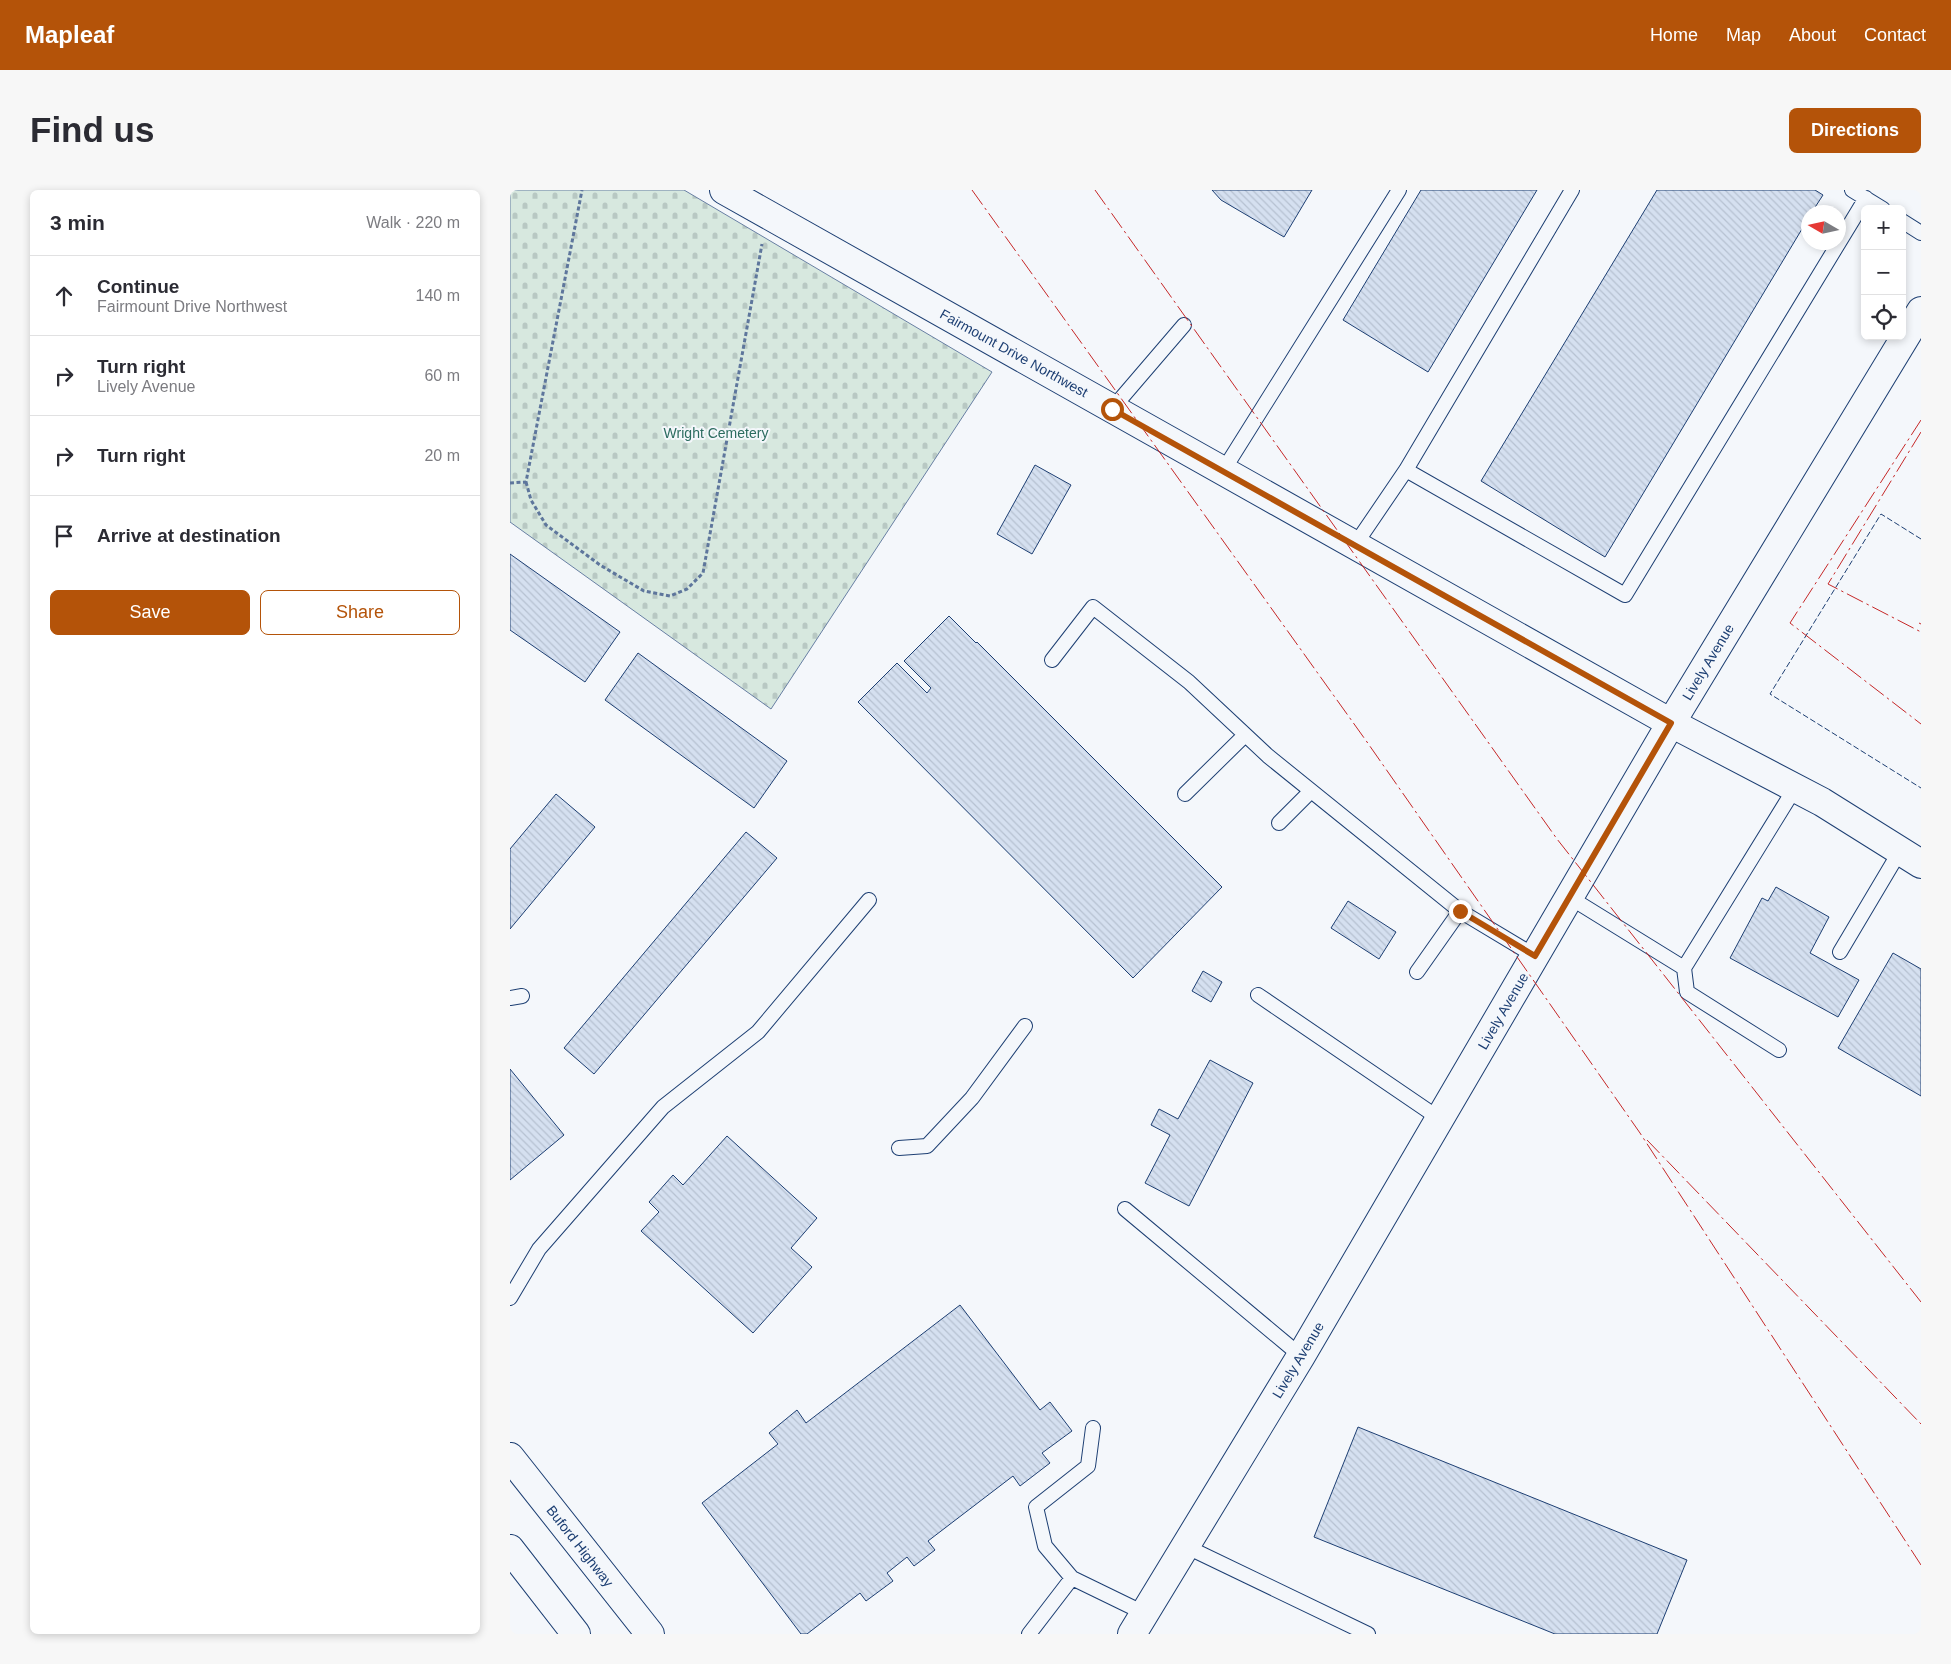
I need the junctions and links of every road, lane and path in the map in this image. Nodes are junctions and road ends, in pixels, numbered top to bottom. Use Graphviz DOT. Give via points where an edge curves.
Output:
graph roads {
  1 [pos="582,190"];
  2 [pos="724,190"];
  3 [pos="1399,190"];
  4 [pos="1572,190"];
  5 [pos="1852,190"];
  6 [pos="1866,198"];
  7 [pos="1877,205"];
  8 [pos="768,215"];
  9 [pos="1906,224"];
  10 [pos="1921,233"];
  11 [pos="1921,311"];
  12 [pos="1184,325"];
  13 [pos="1112,409"];
  14 [pos="1406,470"];
  15 [pos="1223,471"];
  16 [pos="510,482"];
  17 [pos="526,482"];
  18 [pos="1355,545"];
  19 [pos="1052,660"];
  20 [pos="1671,723"];
  21 [pos="1244,735"];
  22 [pos="1795,788"];
  23 [pos="1311,791"];
  24 [pos="1185,794"];
  25 [pos="1279,823"];
  26 [pos="1910,857"];
  27 [pos="1569,897"];
  28 [pos="869,900"];
  29 [pos="1460,911"];
  30 [pos="1840,952"];
  31 [pos="1535,956"];
  32 [pos="1684,968"];
  33 [pos="1417,972"];
  34 [pos="1258,994"];
  35 [pos="1026,1026"];
  36 [pos="1779,1050"];
  37 [pos="1440,1119"];
  38 [pos="899,1148"];
  39 [pos="1125,1209"];
  40 [pos="510,1298"];
  41 [pos="1301,1356"];
  42 [pos="1093,1428"];
  43 [pos="510,1457"];
  44 [pos="1185,1546"];
  45 [pos="510,1549"];
  46 [pos="1072,1578"];
  47 [pos="1138,1623"];
  48 [pos="576,1634"];
  49 [pos="650,1634"];
  50 [pos="1030,1634"];
  51 [pos="1368,1634"];
  1 -- 17 [label="path"];
  2 -- 8 [label="street, Fairmount Drive Northwest"];
  3 -- 15 [label="lane"];
  4 -- 14 [label="lane"];
  5 -- 6 [label="lane"];
  6 -- 7 [label="lane"];
  6 -- 14 [label="lane" via="1625,595"];
  8 -- 13 [label="street, Fairmount Drive Northwest"];
  8 -- 17 [label="path" via="703,573 687,588 670,596 644,591 600,565 546,525 531,500"];
  9 -- 10 [label="lane"];
  11 -- 20 [label="street, Lively Avenue"];
  12 -- 13 [label="lane"];
  13 -- 15 [label="street, Fairmount Drive Northwest"];
  14 -- 18 [label="lane"];
  15 -- 18 [label="street, Fairmount Drive Northwest"];
  16 -- 17 [label="path"];
  18 -- 20 [label="street, Fairmount Drive Northwest"];
  19 -- 21 [label="lane" via="1093,607 1189,682"];
  20 -- 22 [label="street, Fairmount Drive Northwest"];
  20 -- 27 [label="street, Lively Avenue"];
  21 -- 23 [label="lane"];
  21 -- 24 [label="lane"];
  22 -- 26 [label="street, Fairmount Drive Northwest"];
  22 -- 32 [label="lane"];
  23 -- 25 [label="lane"];
  23 -- 29 [label="lane"];
  26 -- 30 [label="lane"];
  27 -- 31 [label="street, Lively Avenue"];
  27 -- 32 [label="lane"];
  28 -- 40 [label="lane" via="758,1032 663,1107 539,1249"];
  29 -- 31 [label="lane"];
  29 -- 33 [label="lane"];
  31 -- 37 [label="street, Lively Avenue"];
  32 -- 36 [label="lane" via="1687,992"];
  34 -- 37 [label="lane"];
  35 -- 38 [label="lane" via="972,1098 927,1146"];
  37 -- 41 [label="street, Lively Avenue"];
  39 -- 41 [label="lane"];
  41 -- 44 [label="street, Lively Avenue"];
  42 -- 46 [label="lane" via="1088,1466 1036,1507 1045,1546"];
  43 -- 49 [label="street, Buford Highway"];
  44 -- 47 [label="street, Lively Avenue"];
  44 -- 51 [label="lane"];
  45 -- 48 [label="street"];
  46 -- 47 [label="lane"];
  46 -- 50 [label="lane"];
}
